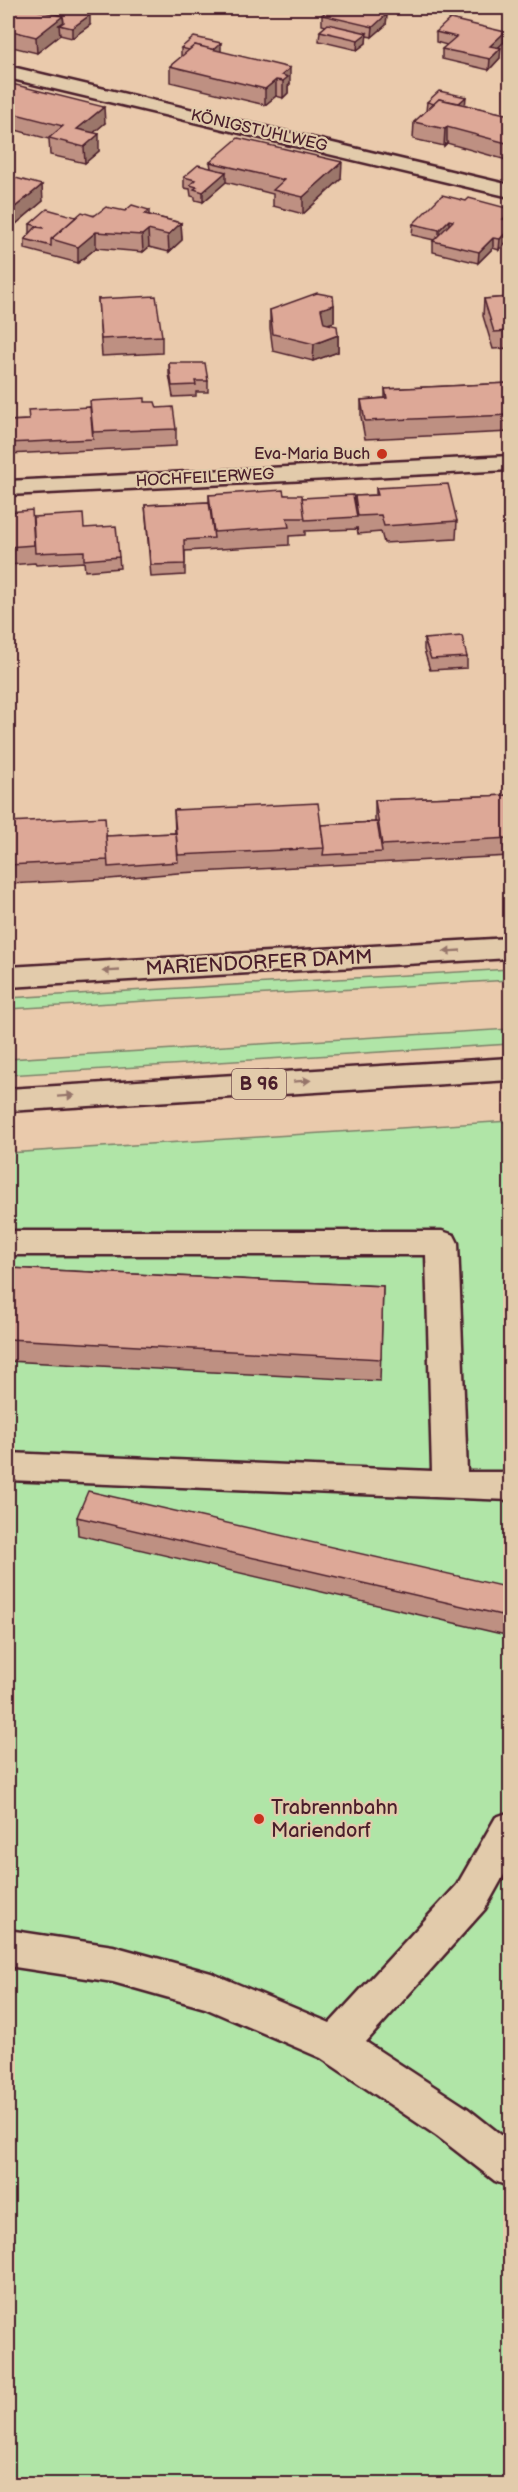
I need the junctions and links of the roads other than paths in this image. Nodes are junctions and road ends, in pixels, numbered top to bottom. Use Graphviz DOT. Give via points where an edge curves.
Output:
graph roads {
  1 [pos="8,72"];
  2 [pos="510,191"];
  3 [pos="510,463"];
  4 [pos="8,488"];
  5 [pos="510,948"];
  6 [pos="8,977"];
  7 [pos="510,1069"];
  8 [pos="8,1100"];
  9 [pos="8,1244"];
  10 [pos="8,1467"];
  11 [pos="450,1485"];
  12 [pos="510,1486"];
  13 [pos="510,1829"];
  14 [pos="8,1948"];
  15 [pos="336,2044"];
  16 [pos="510,2167"];
  1 -- 2 [label="street, KÖNIGSTUHLWEG"];
  3 -- 4 [label="street, HOCHFEILERWEG"];
  5 -- 6 [label="street, MARIENDORFER DAMM, one-way"];
  8 -- 7 [label="street, B 96, one-way"];
  9 -- 11 [label="street" via="442,1243"];
  10 -- 11 [label="street"];
  11 -- 12 [label="street"];
  13 -- 15 [label="street" via="471,1897"];
  14 -- 15 [label="street" via="113,1964 211,1991"];
  15 -- 16 [label="street" via="452,2122"];
}
